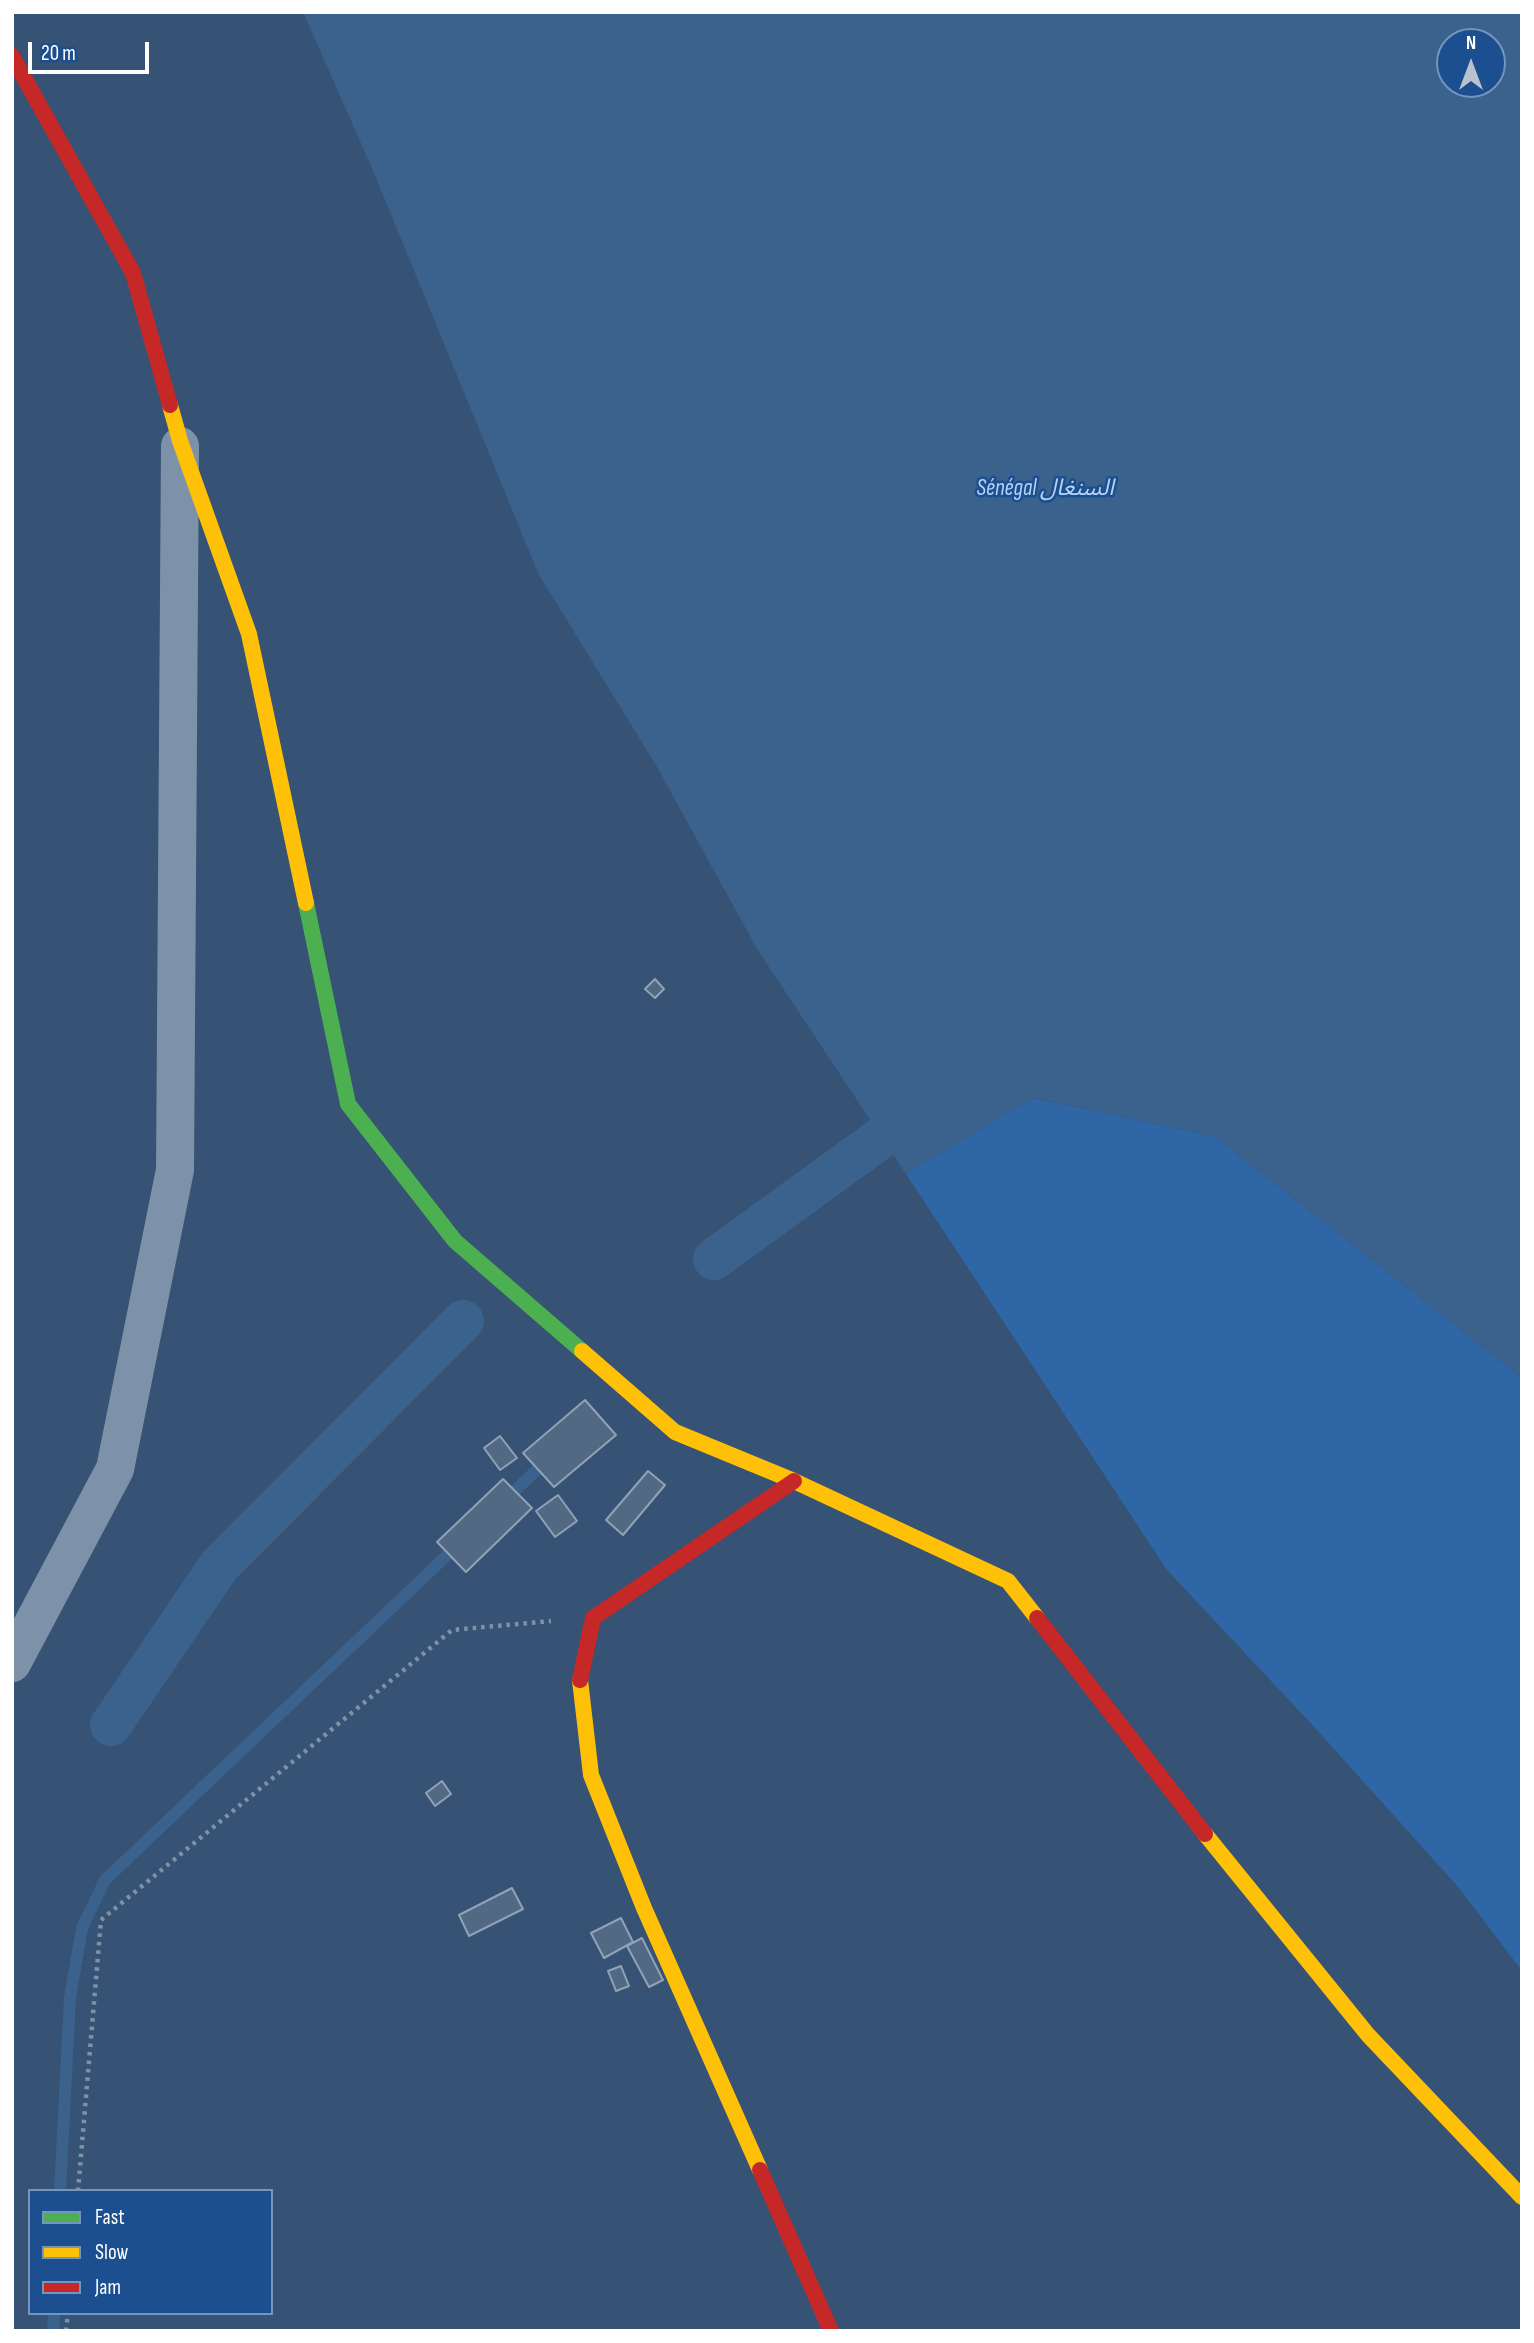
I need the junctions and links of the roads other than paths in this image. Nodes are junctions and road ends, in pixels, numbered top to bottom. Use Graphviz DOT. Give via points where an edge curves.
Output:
graph roads {
  1 [pos="12,56"];
  2 [pos="180,441"];
  3 [pos="794,1481"];
  4 [pos="12,1663"];
  5 [pos="1522,2197"];
  6 [pos="831,2331"];
  1 -- 2 [label="street" via="133,274"];
  2 -- 3 [label="street" via="249,634 348,1104 455,1241 675,1433"];
  2 -- 4 [label="street" via="175,1170 115,1469"];
  3 -- 5 [label="street" via="1008,1581 1368,2035"];
  3 -- 6 [label="street" via="593,1618 580,1678 592,1775 644,1908"];
}
